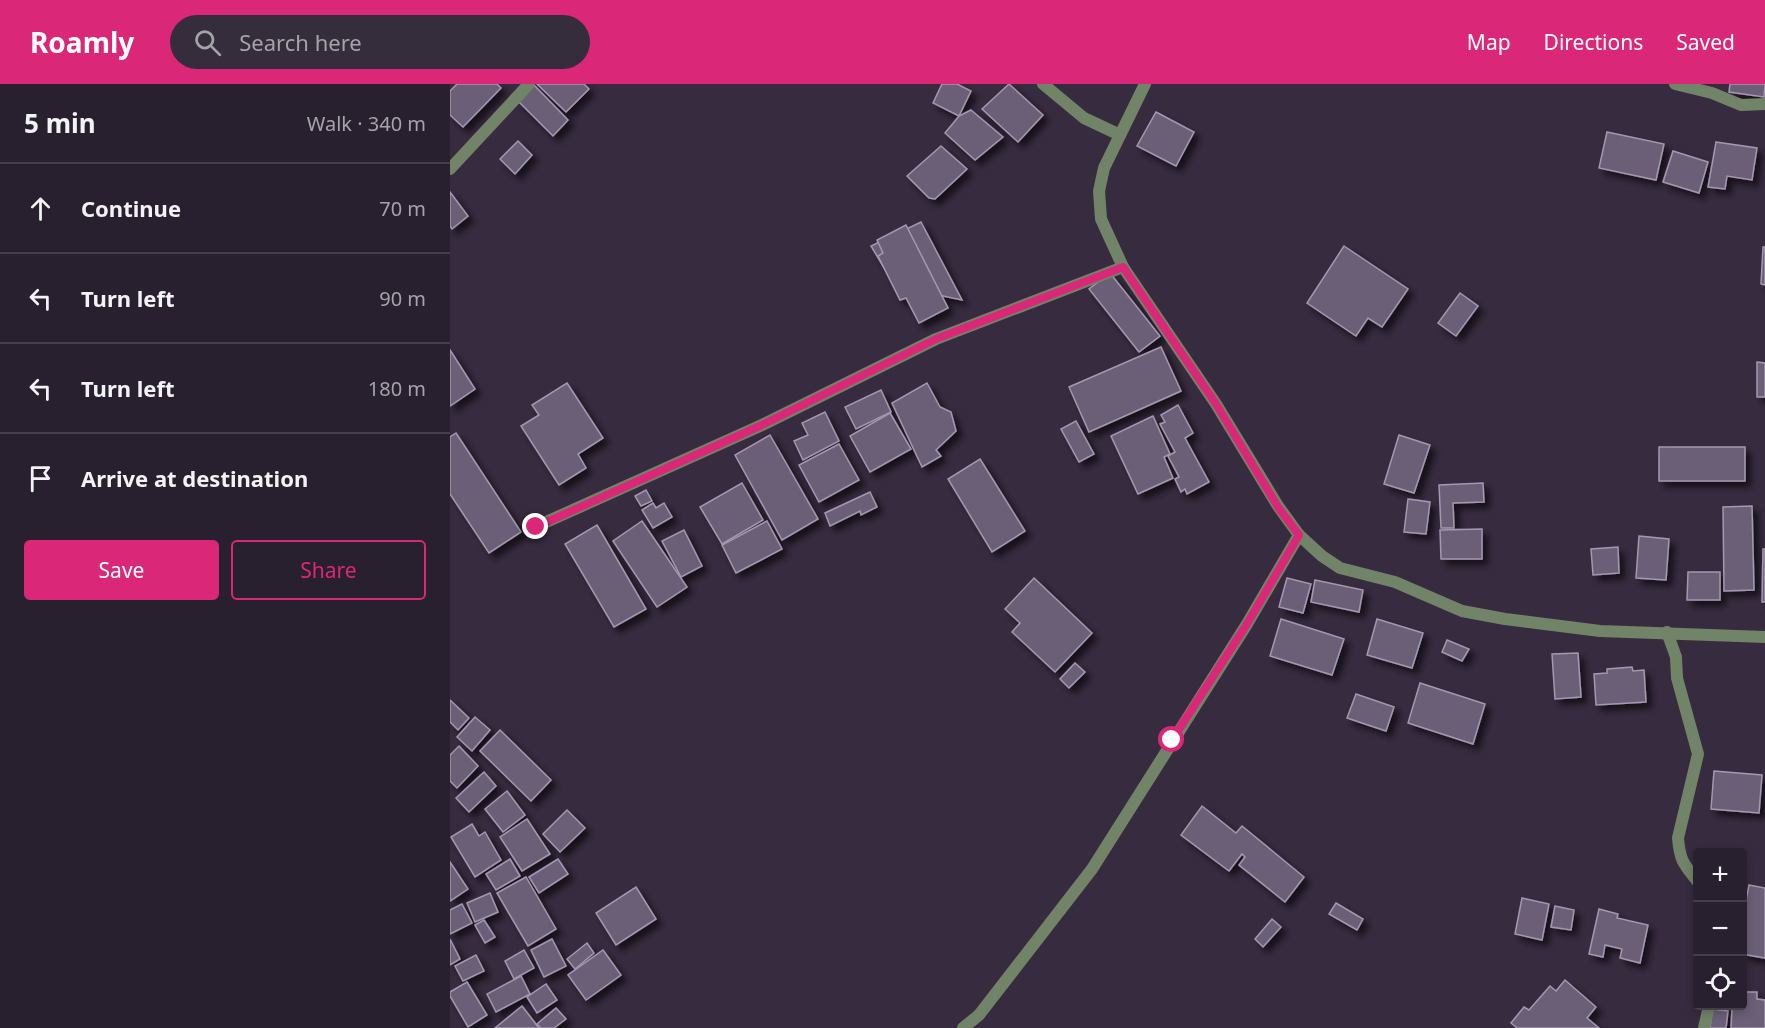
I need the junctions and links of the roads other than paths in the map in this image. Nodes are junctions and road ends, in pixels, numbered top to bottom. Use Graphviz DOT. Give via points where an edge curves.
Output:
graph roads {
  1 [pos="529,84"];
  2 [pos="1043,84"];
  3 [pos="1145,84"];
  4 [pos="1675,84"];
  5 [pos="1765,104"];
  6 [pos="1120,135"];
  7 [pos="450,169"];
  8 [pos="1123,267"];
  9 [pos="536,527"];
  10 [pos="1299,535"];
  11 [pos="1667,632"];
  12 [pos="1765,637"];
  13 [pos="1693,876"];
  14 [pos="1708,1010"];
  15 [pos="963,1028"];
  16 [pos="1704,1028"];
  1 -- 7 [label="street"];
  2 -- 6 [label="street" via="1084,118"];
  3 -- 6 [label="street"];
  4 -- 5 [label="street" via="1741,105"];
  6 -- 8 [label="street" via="1104,168 1099,191 1101,219"];
  8 -- 9 [label="street" via="936,339 762,425"];
  8 -- 10 [label="street"];
  10 -- 11 [label="street" via="1340,568 1395,582 1462,611 1600,631"];
  10 -- 15 [label="street" via="1092,869 979,1015"];
  11 -- 12 [label="street"];
  11 -- 13 [label="street" via="1698,754 1678,838 1684,866"];
  14 -- 16 [label="street"];
}
